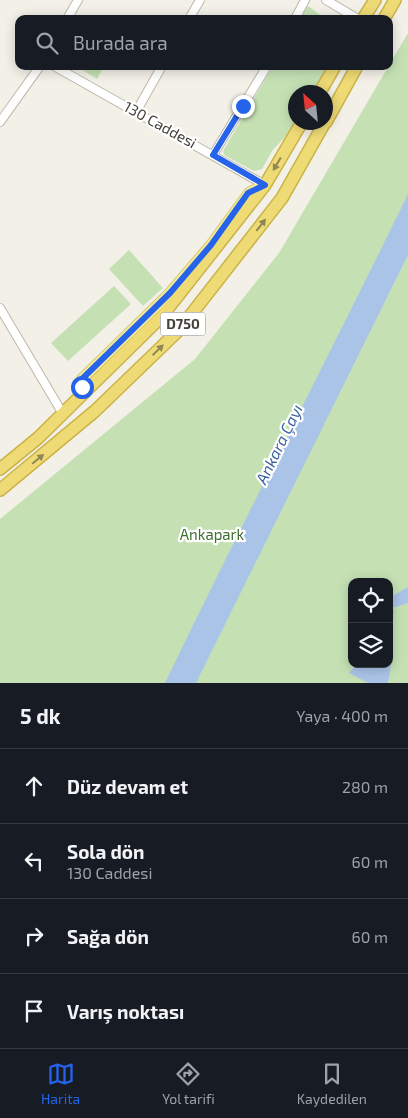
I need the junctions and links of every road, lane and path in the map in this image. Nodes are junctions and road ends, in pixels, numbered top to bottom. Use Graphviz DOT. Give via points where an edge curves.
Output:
graph roads {
  1 [pos="78,0"];
  2 [pos="200,0"];
  3 [pos="305,0"];
  4 [pos="326,0"];
  5 [pos="375,0"];
  6 [pos="395,0"];
  7 [pos="70,15"];
  8 [pos="192,15"];
  9 [pos="297,15"];
  10 [pos="351,15"];
  11 [pos="366,15"];
  12 [pos="386,15"];
  13 [pos="37,70"];
  14 [pos="61,70"];
  15 [pos="160,70"];
  16 [pos="265,70"];
  17 [pos="333,70"];
  18 [pos="355,70"];
  19 [pos="324,85"];
  20 [pos="333,108"];
  21 [pos="136,112"];
  22 [pos="0,122"];
  23 [pos="297,130"];
  24 [pos="320,130"];
  25 [pos="213,155"];
  26 [pos="265,185"];
  27 [pos="0,308"];
  28 [pos="63,414"];
  29 [pos="0,469"];
  30 [pos="0,490"];
  1 -- 7 [label="street"];
  2 -- 8 [label="street"];
  3 -- 9 [label="street"];
  4 -- 10 [label="street"];
  5 -- 11 [label="highway"];
  6 -- 12 [label="highway"];
  13 -- 22 [label="street"];
  14 -- 21 [label="street, 130 Caddesi"];
  15 -- 21 [label="street"];
  16 -- 25 [label="street"];
  17 -- 19 [label="highway"];
  18 -- 20 [label="highway, D750"];
  21 -- 25 [label="street, 130 Caddesi"];
  23 -- 26 [label="highway, D750, one-way"];
  30 -- 24 [label="highway, D750, one-way" via="95,411 179,330 282,198"];
  25 -- 26 [label="street, 130 Caddesi"];
  26 -- 28 [label="highway, D750" via="162,316"];
  27 -- 28 [label="street"];
  28 -- 29 [label="highway, D750"];
}
